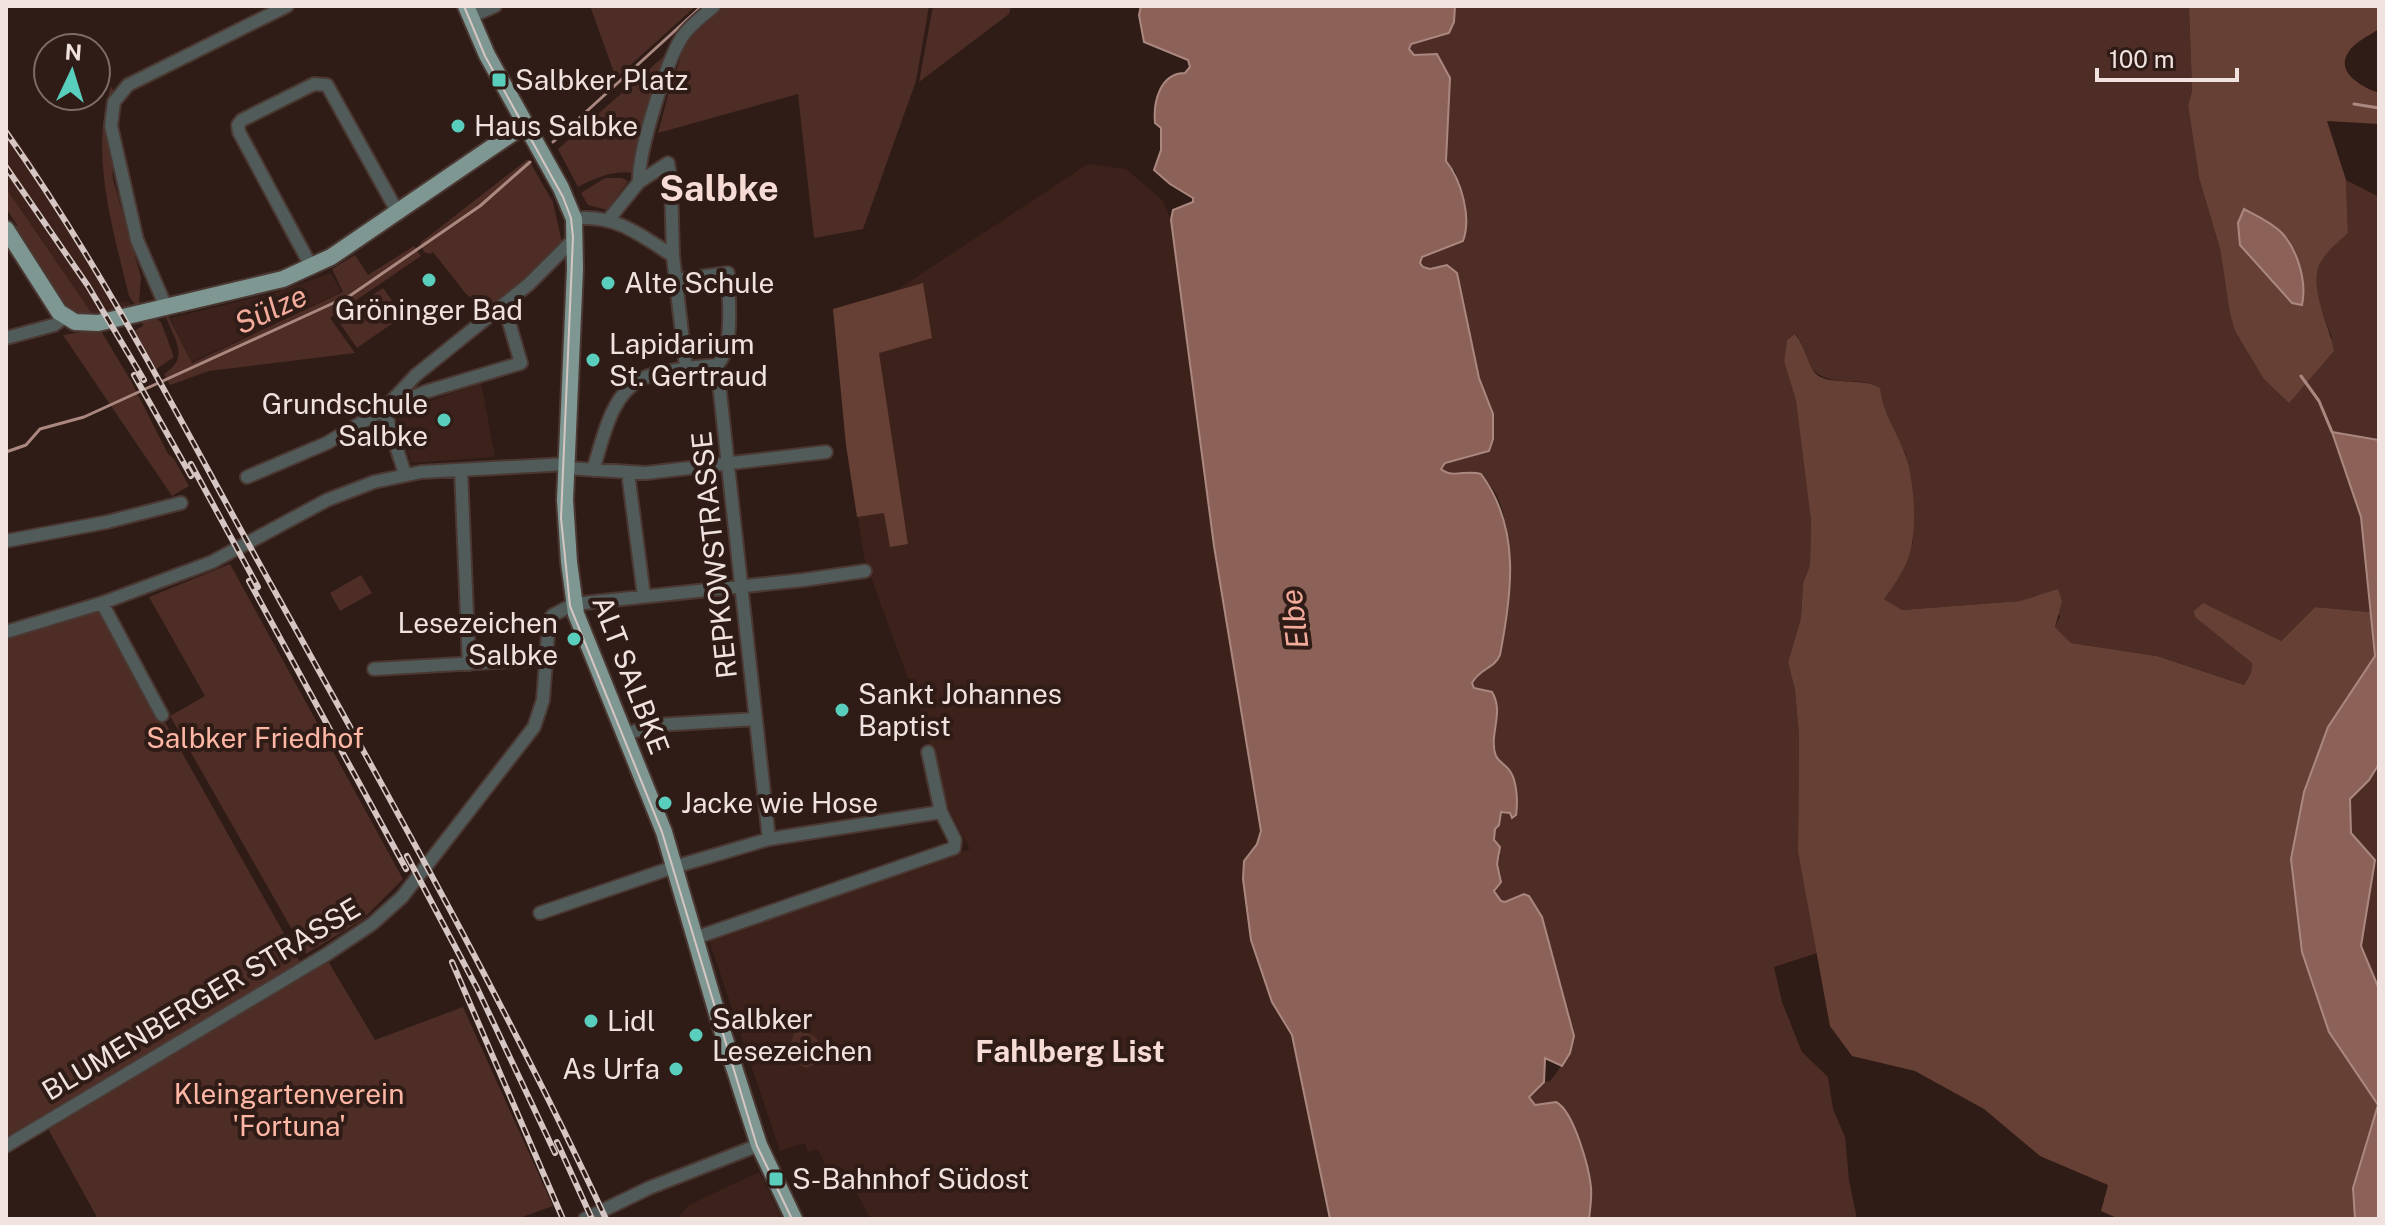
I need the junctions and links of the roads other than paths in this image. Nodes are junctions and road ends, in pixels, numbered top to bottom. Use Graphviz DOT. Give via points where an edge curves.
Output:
graph roads {
  1 [pos="287,6"];
  2 [pos="495,6"];
  3 [pos="714,6"];
  4 [pos="468,11"];
  5 [pos="526,124"];
  6 [pos="639,182"];
  7 [pos="397,211"];
  8 [pos="574,219"];
  9 [pos="609,219"];
  10 [pos="6,229"];
  11 [pos="576,237"];
  12 [pos="673,256"];
  13 [pos="312,268"];
  14 [pos="676,280"];
  15 [pos="504,305"];
  16 [pos="166,307"];
  17 [pos="65,317"];
  18 [pos="6,338"];
  19 [pos="717,365"];
  20 [pos="686,368"];
  21 [pos="384,409"];
  22 [pos="826,452"];
  23 [pos="728,465"];
  24 [pos="566,466"];
  25 [pos="461,470"];
  26 [pos="593,470"];
  27 [pos="628,473"];
  28 [pos="405,474"];
  29 [pos="247,477"];
  30 [pos="181,503"];
  31 [pos="6,541"];
  32 [pos="865,571"];
  33 [pos="741,587"];
  34 [pos="644,596"];
  35 [pos="102,603"];
  36 [pos="574,604"];
  37 [pos="6,632"];
  38 [pos="546,659"];
  39 [pos="469,664"];
  40 [pos="374,669"];
  41 [pos="162,715"];
  42 [pos="756,719"];
  43 [pos="625,734"];
  44 [pos="928,752"];
  45 [pos="941,812"];
  46 [pos="769,839"];
  47 [pos="676,866"];
  48 [pos="540,913"];
  49 [pos="695,938"];
  50 [pos="759,1145"];
  51 [pos="6,1146"];
  52 [pos="585,1219"];
  53 [pos="794,1219"];
  1 -- 16 [label="street" via="128,85 114,102 111,126 131,219"];
  2 -- 4 [label="street"];
  3 -- 6 [label="street" via="686,32 674,54 642,148"];
  4 -- 5 [label="main road, ALT SALBKE"];
  5 -- 7 [label="main road"];
  5 -- 8 [label="main road, ALT SALBKE"];
  6 -- 9 [label="street"];
  6 -- 12 [label="street" via="668,163"];
  7 -- 13 [label="main road"];
  7 -- 13 [label="street" via="326,84 314,84 242,120 239,132"];
  8 -- 9 [label="street"];
  8 -- 11 [label="main road, ALT SALBKE"];
  9 -- 12 [label="street"];
  10 -- 17 [label="main road"];
  11 -- 15 [label="street"];
  11 -- 24 [label="main road, ALT SALBKE"];
  12 -- 14 [label="street"];
  13 -- 16 [label="main road"];
  14 -- 19 [label="street, REPKOWSTRASSE" via="728,273 728,337"];
  14 -- 20 [label="street"];
  15 -- 21 [label="street" via="416,375"];
  15 -- 21 [label="street" via="521,363"];
  16 -- 17 [label="main road" via="93,324"];
  17 -- 18 [label="street"];
  19 -- 20 [label="street"];
  19 -- 23 [label="street, REPKOWSTRASSE"];
  20 -- 26 [label="street" via="648,376 628,390 612,412"];
  21 -- 28 [label="street"];
  21 -- 29 [label="street" via="327,443"];
  22 -- 23 [label="street"];
  23 -- 27 [label="street"];
  23 -- 33 [label="street, REPKOWSTRASSE"];
  24 -- 25 [label="street"];
  24 -- 26 [label="street"];
  24 -- 36 [label="main road, ALT SALBKE"];
  25 -- 28 [label="street"];
  25 -- 39 [label="street"];
  26 -- 27 [label="street"];
  27 -- 34 [label="street"];
  28 -- 35 [label="street" via="343,493 224,557"];
  30 -- 31 [label="street"];
  32 -- 33 [label="street"];
  33 -- 34 [label="street"];
  33 -- 42 [label="street, REPKOWSTRASSE"];
  34 -- 36 [label="street"];
  35 -- 37 [label="street"];
  35 -- 41 [label="street"];
  36 -- 38 [label="street, BLUMENBERGER STRASSE" via="549,619"];
  36 -- 43 [label="main road, ALT SALBKE"];
  38 -- 39 [label="street"];
  38 -- 51 [label="street, BLUMENBERGER STRASSE" via="543,700 531,732 386,913 336,949"];
  39 -- 40 [label="street"];
  42 -- 43 [label="street" via="656,725"];
  42 -- 46 [label="street, REPKOWSTRASSE"];
  43 -- 47 [label="main road, ALT SALBKE"];
  44 -- 45 [label="street"];
  45 -- 46 [label="street"];
  45 -- 49 [label="street" via="956,842 951,850"];
  46 -- 47 [label="street"];
  47 -- 48 [label="street"];
  47 -- 49 [label="main road, ALT SALBKE"];
  49 -- 50 [label="main road, ALT SALBKE"];
  50 -- 52 [label="street"];
  50 -- 53 [label="main road, ALT SALBKE"];
}
